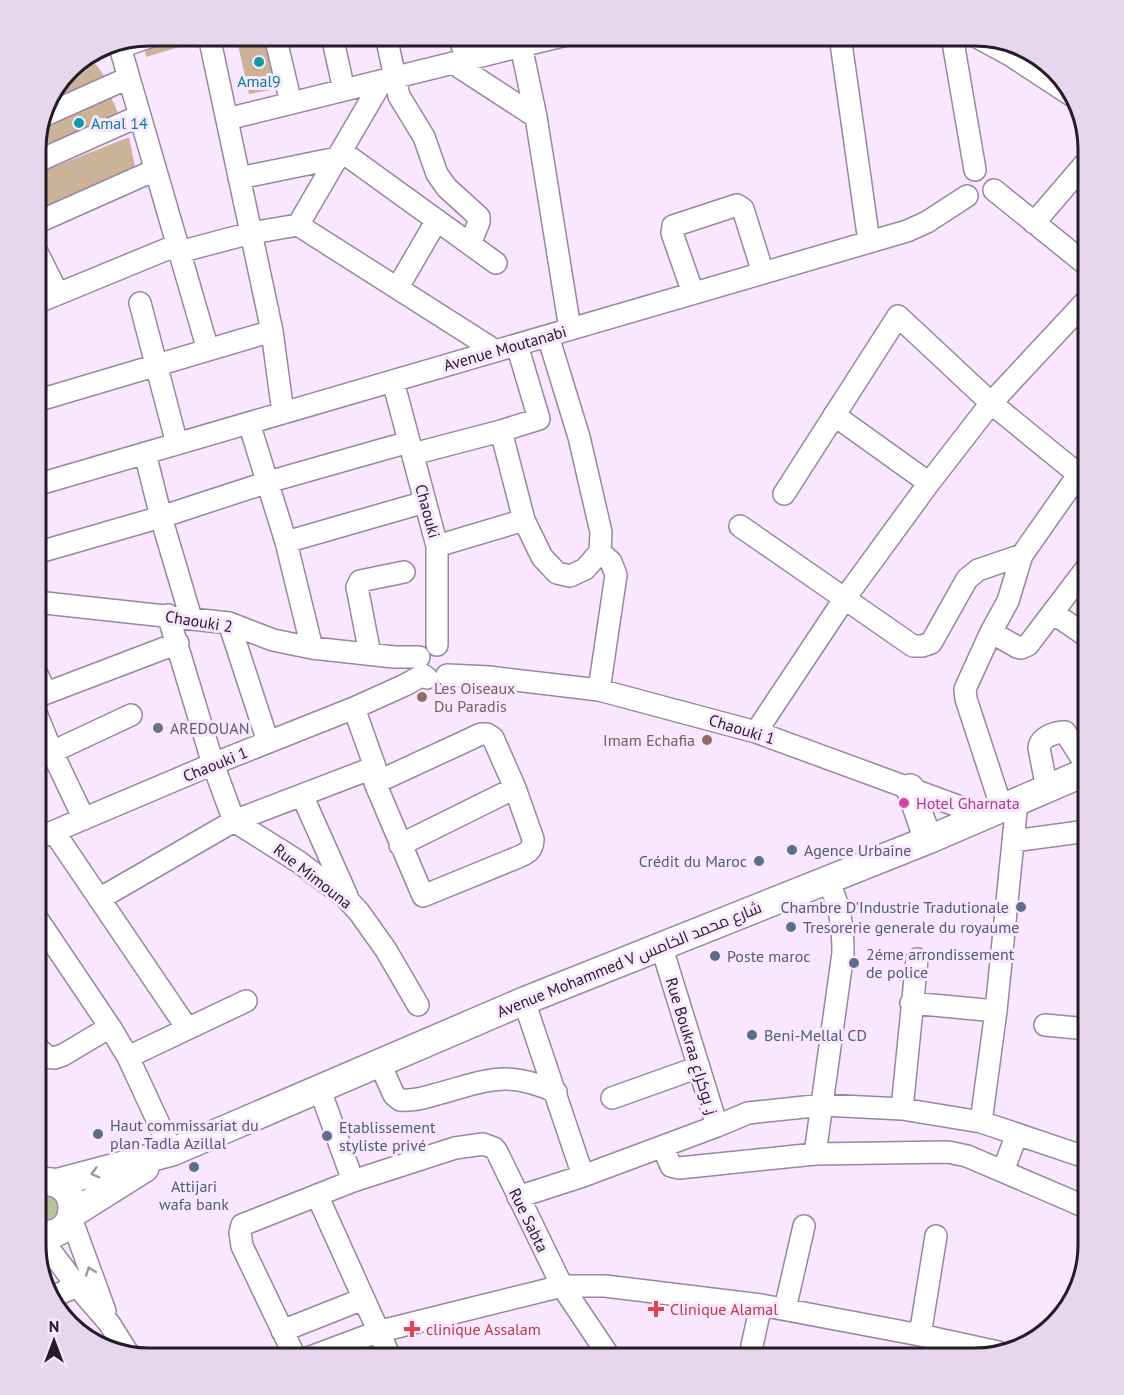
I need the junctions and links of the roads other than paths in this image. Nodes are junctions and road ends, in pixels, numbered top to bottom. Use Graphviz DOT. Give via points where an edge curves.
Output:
graph roads {
  1 [pos="211,46"];
  2 [pos="277,46"];
  3 [pos="334,46"];
  4 [pos="386,46"];
  5 [pos="459,46"];
  6 [pos="504,46"];
  7 [pos="521,46"];
  8 [pos="842,47"];
  9 [pos="954,47"];
  10 [pos="1000,49"];
  11 [pos="121,51"];
  12 [pos="460,61"];
  13 [pos="128,78"];
  14 [pos="388,79"];
  15 [pos="1052,82"];
  16 [pos="344,90"];
  17 [pos="291,103"];
  18 [pos="54,111"];
  19 [pos="139,116"];
  20 [pos="536,117"];
  21 [pos="227,119"];
  22 [pos="339,155"];
  23 [pos="47,157"];
  24 [pos="155,170"];
  25 [pos="975,170"];
  26 [pos="1078,171"];
  27 [pos="239,178"];
  28 [pos="994,190"];
  29 [pos="967,196"];
  30 [pos="47,219"];
  31 [pos="437,220"];
  32 [pos="1034,223"];
  33 [pos="298,225"];
  34 [pos="251,233"];
  35 [pos="869,242"];
  36 [pos="470,244"];
  37 [pos="178,249"];
  38 [pos="1078,258"];
  39 [pos="496,263"];
  40 [pos="47,272"];
  41 [pos="763,273"];
  42 [pos="398,287"];
  43 [pos="693,293"];
  44 [pos="58,294"];
  45 [pos="47,299"];
  46 [pos="140,303"];
  47 [pos="1078,310"];
  48 [pos="570,329"];
  49 [pos="272,332"];
  50 [pos="548,336"];
  51 [pos="517,345"];
  52 [pos="208,350"];
  53 [pos="496,351"];
  54 [pos="157,365"];
  55 [pos="393,381"];
  56 [pos="47,398"];
  57 [pos="991,403"];
  58 [pos="283,413"];
  59 [pos="834,415"];
  60 [pos="249,423"];
  61 [pos="501,431"];
  62 [pos="177,444"];
  63 [pos="411,448"];
  64 [pos="146,453"];
  65 [pos="1078,464"];
  66 [pos="1078,474"];
  67 [pos="47,482"];
  68 [pos="268,482"];
  69 [pos="929,483"];
  70 [pos="784,494"];
  71 [pos="425,502"];
  72 [pos="161,518"];
  73 [pos="524,520"];
  74 [pos="740,526"];
  75 [pos="286,542"];
  76 [pos="437,546"];
  77 [pos="47,550"];
  78 [pos="600,552"];
  79 [pos="1022,555"];
  80 [pos="404,572"];
  81 [pos="1078,579"];
  82 [pos="845,598"];
  83 [pos="47,603"];
  84 [pos="1053,613"];
  85 [pos="168,615"];
  86 [pos="191,618"];
  87 [pos="229,623"];
  88 [pos="1078,630"];
  89 [pos="992,632"];
  90 [pos="178,643"];
  91 [pos="312,648"];
  92 [pos="370,654"];
  93 [pos="434,665"];
  94 [pos="599,690"];
  95 [pos="47,693"];
  96 [pos="354,708"];
  97 [pos="131,715"];
  98 [pos="756,732"];
  99 [pos="46,738"];
  100 [pos="268,742"];
  101 [pos="52,752"];
  102 [pos="1078,753"];
  103 [pos="213,764"];
  104 [pos="1078,774"];
  105 [pos="375,775"];
  106 [pos="515,788"];
  107 [pos="910,788"];
  108 [pos="1047,789"];
  109 [pos="302,795"];
  110 [pos="1001,809"];
  111 [pos="84,819"];
  112 [pos="234,821"];
  113 [pos="1078,832"];
  114 [pos="46,834"];
  115 [pos="46,837"];
  116 [pos="928,840"];
  117 [pos="1012,841"];
  118 [pos="400,845"];
  119 [pos="826,879"];
  120 [pos="99,898"];
  121 [pos="349,902"];
  122 [pos="46,932"];
  123 [pos="661,945"];
  124 [pos="917,959"];
  125 [pos="524,1000"];
  126 [pos="246,1001"];
  127 [pos="911,1003"];
  128 [pos="418,1005"];
  129 [pos="996,1011"];
  130 [pos="1045,1025"];
  131 [pos="110,1027"];
  132 [pos="187,1028"];
  133 [pos="1078,1028"];
  134 [pos="46,1056"];
  135 [pos="128,1057"];
  136 [pos="380,1064"];
  137 [pos="699,1067"];
  138 [pos="320,1090"];
  139 [pos="556,1092"];
  140 [pos="612,1098"];
  141 [pos="823,1105"];
  142 [pos="902,1109"];
  143 [pos="981,1122"];
  144 [pos="717,1126"];
  145 [pos="1017,1134"];
  146 [pos="663,1147"];
  147 [pos="172,1152"];
  148 [pos="815,1154"];
  149 [pos="1078,1155"];
  150 [pos="1003,1171"];
  151 [pos="583,1176"];
  152 [pos="46,1179"];
  153 [pos="46,1181"];
  154 [pos="353,1181"];
  155 [pos="317,1195"];
  156 [pos="518,1197"];
  157 [pos="1078,1204"];
  158 [pos="71,1216"];
  159 [pos="804,1226"];
  160 [pos="46,1235"];
  161 [pos="936,1236"];
  162 [pos="46,1245"];
  163 [pos="77,1286"];
  164 [pos="562,1286"];
  165 [pos="59,1294"];
  166 [pos="363,1299"];
  167 [pos="762,1305"];
  168 [pos="785,1309"];
  169 [pos="109,1323"];
  170 [pos="282,1331"];
  171 [pos="377,1332"];
  172 [pos="920,1335"];
  173 [pos="123,1345"];
  174 [pos="290,1348"];
  175 [pos="334,1348"];
  176 [pos="385,1348"];
  177 [pos="603,1348"];
  178 [pos="752,1348"];
  179 [pos="980,1348"];
  1 -- 21 [label="street"];
  2 -- 17 [label="street"];
  3 -- 16 [label="street"];
  4 -- 14 [label="street"];
  5 -- 12 [label="street"];
  6 -- 12 [label="street"];
  7 -- 20 [label="street"];
  8 -- 35 [label="street"];
  9 -- 25 [label="street"];
  10 -- 15 [label="street"];
  11 -- 13 [label="street"];
  12 -- 14 [label="street"];
  12 -- 20 [label="street"];
  13 -- 18 [label="street"];
  13 -- 19 [label="street"];
  14 -- 16 [label="street"];
  14 -- 22 [label="street"];
  14 -- 36 [label="street" via="424,137 436,174 479,217"];
  16 -- 17 [label="street"];
  17 -- 21 [label="street"];
  19 -- 23 [label="street"];
  19 -- 24 [label="street"];
  20 -- 48 [label="street"];
  21 -- 27 [label="street"];
  22 -- 27 [label="street"];
  22 -- 31 [label="street"];
  22 -- 33 [label="street"];
  24 -- 30 [label="street"];
  24 -- 37 [label="street"];
  25 -- 28 [label="street" via="990,175"];
  25 -- 29 [label="street" via="963,181"];
  26 -- 32 [label="street"];
  27 -- 34 [label="street"];
  28 -- 29 [label="street" via="982,201"];
  28 -- 32 [label="street"];
  29 -- 35 [label="street, Avenue Moutanabi" via="927,222"];
  31 -- 36 [label="street"];
  31 -- 42 [label="street"];
  32 -- 38 [label="street"];
  33 -- 34 [label="street"];
  33 -- 42 [label="street"];
  34 -- 37 [label="street"];
  34 -- 49 [label="street"];
  35 -- 41 [label="street, Avenue Moutanabi"];
  36 -- 39 [label="street"];
  37 -- 44 [label="street"];
  37 -- 52 [label="street"];
  40 -- 44 [label="street"];
  41 -- 43 [label="street, Avenue Moutanabi"];
  41 -- 43 [label="street" via="742,209 737,205 673,226"];
  42 -- 53 [label="street"];
  43 -- 48 [label="street, Avenue Moutanabi"];
  44 -- 45 [label="street"];
  46 -- 54 [label="street"];
  47 -- 57 [label="street"];
  48 -- 50 [label="street, Avenue Moutanabi"];
  49 -- 52 [label="street"];
  49 -- 58 [label="street"];
  50 -- 51 [label="street, Avenue Moutanabi"];
  50 -- 78 [label="street" via="579,436 601,532"];
  51 -- 53 [label="street, Avenue Moutanabi"];
  51 -- 61 [label="street" via="539,419"];
  52 -- 54 [label="street"];
  53 -- 55 [label="street, Avenue Moutanabi"];
  54 -- 56 [label="street"];
  54 -- 62 [label="street"];
  55 -- 58 [label="street, Avenue Moutanabi"];
  55 -- 63 [label="street, Chaouki"];
  57 -- 59 [label="street" via="898,316"];
  57 -- 65 [label="street"];
  57 -- 69 [label="street"];
  58 -- 60 [label="street, Avenue Moutanabi"];
  59 -- 69 [label="street"];
  59 -- 70 [label="street"];
  60 -- 62 [label="street, Avenue Moutanabi"];
  60 -- 68 [label="street"];
  61 -- 63 [label="street"];
  61 -- 73 [label="street"];
  62 -- 64 [label="street, Avenue Moutanabi"];
  63 -- 68 [label="street"];
  63 -- 71 [label="street, Chaouki"];
  64 -- 67 [label="street, Avenue Moutanabi"];
  64 -- 72 [label="street"];
  66 -- 79 [label="street"];
  68 -- 72 [label="street"];
  68 -- 75 [label="street"];
  69 -- 82 [label="street"];
  71 -- 75 [label="street"];
  71 -- 76 [label="street, Chaouki"];
  72 -- 77 [label="street"];
  72 -- 86 [label="street"];
  73 -- 76 [label="street"];
  73 -- 78 [label="street" via="543,557 557,573 570,576 585,569"];
  74 -- 82 [label="street"];
  75 -- 91 [label="street"];
  76 -- 93 [label="street, Chaouki"];
  78 -- 94 [label="street" via="611,562 616,575"];
  79 -- 82 [label="street" via="978,570 967,579 930,643 922,646 913,646"];
  79 -- 89 [label="street" via="1008,601"];
  80 -- 92 [label="street" via="360,580 357,587"];
  81 -- 84 [label="street"];
  82 -- 98 [label="street"];
  83 -- 85 [label="street, Chaouki 2"];
  84 -- 88 [label="street"];
  84 -- 89 [label="street" via="1036,637 1021,648"];
  85 -- 86 [label="street, Chaouki 2"];
  85 -- 90 [label="street"];
  86 -- 87 [label="street, Chaouki 2"];
  87 -- 91 [label="street, Chaouki 2" via="273,640"];
  87 -- 100 [label="street"];
  89 -- 110 [label="street" via="965,689"];
  90 -- 95 [label="street"];
  90 -- 103 [label="street"];
  91 -- 92 [label="street, Chaouki 2"];
  92 -- 93 [label="street, Chaouki 2"];
  93 -- 94 [label="street, Chaouki 1" via="489,677"];
  93 -- 96 [label="street, Chaouki 1" via="405,685"];
  94 -- 98 [label="street, Chaouki 1"];
  96 -- 100 [label="street, Chaouki 1"];
  96 -- 105 [label="street"];
  97 -- 101 [label="street"];
  98 -- 107 [label="street, Chaouki 1"];
  99 -- 101 [label="street"];
  100 -- 103 [label="street, Chaouki 1"];
  101 -- 111 [label="street"];
  102 -- 108 [label="street" via="1065,732 1043,739 1039,748"];
  103 -- 111 [label="street, Chaouki 1"];
  103 -- 112 [label="street"];
  104 -- 108 [label="main road, Avenue Mohammed V شارع محمد الخامس"];
  105 -- 106 [label="street" via="487,734"];
  105 -- 109 [label="street"];
  105 -- 118 [label="street"];
  106 -- 118 [label="street"];
  106 -- 118 [label="street" via="533,839 531,849 516,858 423,896"];
  107 -- 110 [label="street, Chaouki 1"];
  107 -- 116 [label="main road"];
  108 -- 110 [label="main road, Avenue Mohammed V شارع محمد الخامس"];
  109 -- 112 [label="street"];
  109 -- 121 [label="street"];
  110 -- 116 [label="main road, Avenue Mohammed V شارع محمد الخامس"];
  110 -- 117 [label="street"];
  111 -- 114 [label="street, Chaouki 1"];
  112 -- 120 [label="street"];
  112 -- 121 [label="street, Rue Mimouna" via="299,862"];
  113 -- 117 [label="street"];
  115 -- 120 [label="street"];
  116 -- 119 [label="main road, Avenue Mohammed V شارع محمد الخامس"];
  117 -- 129 [label="street"];
  119 -- 123 [label="main road, Avenue Mohammed V شارع محمد الخامس"];
  119 -- 141 [label="street" via="838,903 843,940"];
  120 -- 132 [label="street"];
  121 -- 128 [label="street, Rue Mimouna" via="386,950"];
  122 -- 131 [label="street"];
  123 -- 125 [label="main road, Avenue Mohammed V شارع محمد الخامس"];
  123 -- 137 [label="street, Rue Boukraa ز. بوكراع"];
  124 -- 127 [label="street"];
  125 -- 136 [label="main road, Avenue Mohammed V شارع محمد الخامس"];
  125 -- 139 [label="street"];
  126 -- 132 [label="street"];
  127 -- 129 [label="street"];
  127 -- 142 [label="street"];
  129 -- 143 [label="street"];
  130 -- 133 [label="street"];
  131 -- 134 [label="street" via="57,1058"];
  131 -- 135 [label="street"];
  132 -- 135 [label="street"];
  135 -- 147 [label="street"];
  136 -- 138 [label="main road, Avenue Mohammed V شارع محمد الخامس"];
  136 -- 139 [label="street" via="400,1100 415,1100 506,1078 536,1083"];
  137 -- 140 [label="street"];
  137 -- 144 [label="street, Rue Boukraa ز. بوكراع"];
  138 -- 147 [label="main road, Avenue Mohammed V شارع محمد الخامس"];
  138 -- 154 [label="street"];
  139 -- 151 [label="street"];
  141 -- 142 [label="street, Rue Boukraa ز. بوكراع"];
  141 -- 144 [label="street, Rue Boukraa ز. بوكراع" via="748,1113"];
  141 -- 148 [label="street"];
  142 -- 143 [label="street, Rue Boukraa ز. بوكراع"];
  143 -- 145 [label="street, Rue Boukraa ز. بوكراع"];
  144 -- 146 [label="street"];
  145 -- 149 [label="street, Rue Boukraa ز. بوكراع"];
  145 -- 150 [label="street"];
  146 -- 148 [label="street" via="671,1166 679,1168"];
  146 -- 151 [label="street"];
  147 -- 152 [label="main road, one-way"];
  147 -- 158 [label="main road"];
  148 -- 150 [label="street" via="941,1151 967,1156"];
  150 -- 157 [label="street"];
  151 -- 156 [label="street"];
  153 -- 158 [label="main road" via="62,1186 71,1198"];
  154 -- 155 [label="street"];
  154 -- 156 [label="street, Rue Sabta" via="472,1144 488,1145 500,1156"];
  155 -- 166 [label="street"];
  155 -- 170 [label="street" via="242,1224 240,1230 242,1246"];
  156 -- 164 [label="street, Rue Sabta"];
  158 -- 160 [label="main road" via="60,1231"];
  169 -- 158 [label="street, one-way"];
  159 -- 168 [label="street"];
  161 -- 172 [label="street"];
  162 -- 163 [label="street"];
  163 -- 165 [label="street"];
  163 -- 169 [label="street"];
  164 -- 167 [label="street" via="605,1286"];
  164 -- 171 [label="street"];
  164 -- 177 [label="street, Rue Sabta"];
  166 -- 170 [label="street"];
  166 -- 171 [label="street"];
  167 -- 168 [label="street"];
  167 -- 178 [label="street"];
  168 -- 172 [label="street"];
  169 -- 173 [label="street"];
  170 -- 174 [label="street"];
  171 -- 175 [label="street"];
  171 -- 176 [label="street"];
  172 -- 179 [label="street"];
}
